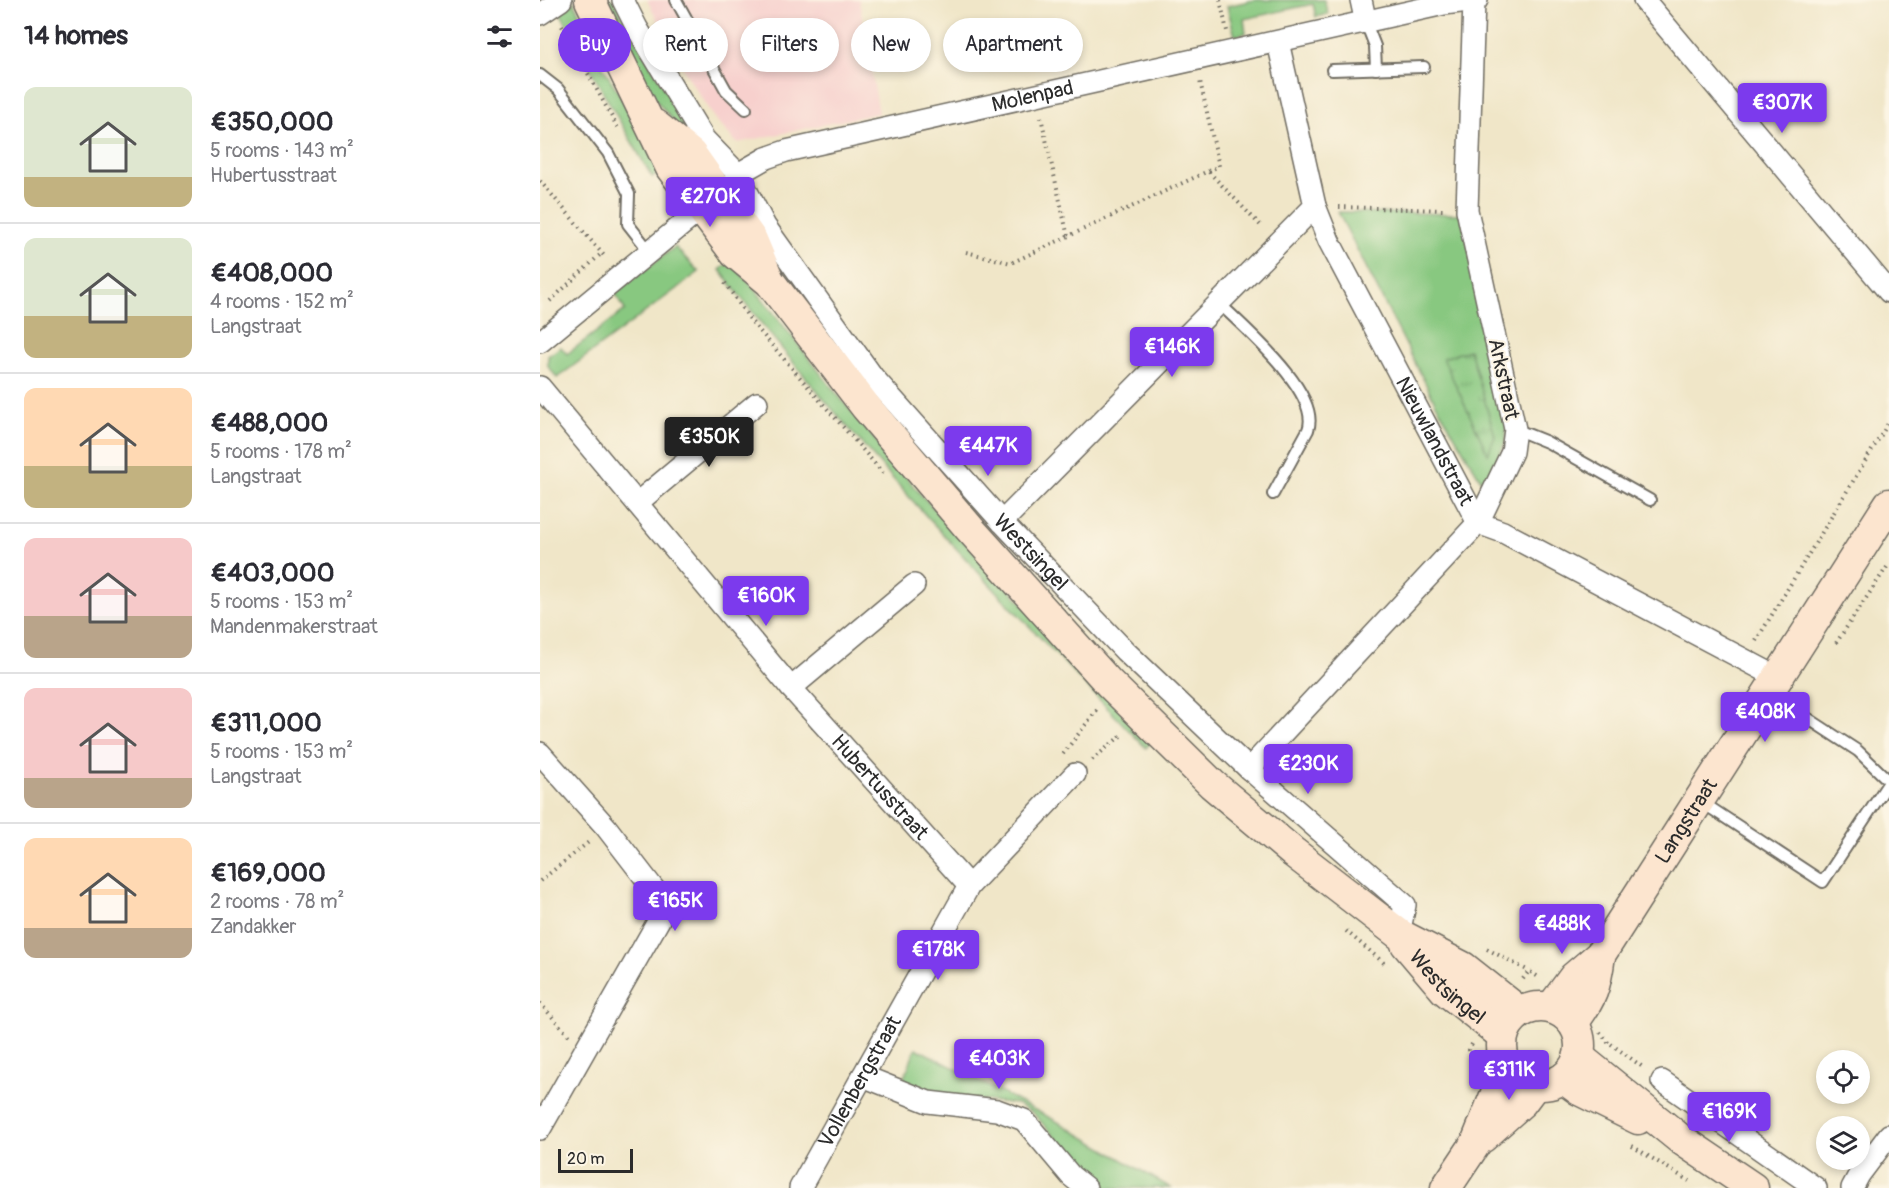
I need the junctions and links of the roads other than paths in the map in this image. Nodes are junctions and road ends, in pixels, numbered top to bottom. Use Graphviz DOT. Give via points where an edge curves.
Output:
graph roads {
  1 [pos="590,0"];
  2 [pos="623,0"];
  3 [pos="676,0"];
  4 [pos="1361,0"];
  5 [pos="1475,0"];
  6 [pos="1644,0"];
  7 [pos="1366,23"];
  8 [pos="1278,42"];
  9 [pos="1424,67"];
  10 [pos="1376,69"];
  11 [pos="1332,70"];
  12 [pos="540,75"];
  13 [pos="746,109"];
  14 [pos="720,193"];
  15 [pos="1315,206"];
  16 [pos="650,252"];
  17 [pos="1889,292"];
  18 [pos="1219,303"];
  19 [pos="540,342"];
  20 [pos="540,387"];
  21 [pos="757,403"];
  22 [pos="1515,429"];
  23 [pos="1273,494"];
  24 [pos="1650,500"];
  25 [pos="637,503"];
  26 [pos="1889,504"];
  27 [pos="1002,522"];
  28 [pos="1478,523"];
  29 [pos="914,585"];
  30 [pos="1774,686"];
  31 [pos="791,688"];
  32 [pos="540,753"];
  33 [pos="1249,769"];
  34 [pos="1073,776"];
  35 [pos="1889,781"];
  36 [pos="1700,800"];
  37 [pos="969,886"];
  38 [pos="1399,934"];
  39 [pos="1568,1008"];
  40 [pos="1504,1018"];
  41 [pos="1587,1062"];
  42 [pos="863,1076"];
  43 [pos="1514,1081"];
  44 [pos="1662,1081"];
  45 [pos="540,1129"];
  46 [pos="1889,1135"];
  47 [pos="800,1188"];
  48 [pos="1086,1188"];
  49 [pos="1446,1188"];
  50 [pos="1754,1188"];
  51 [pos="1816,1188"];
  52 [pos="1852,1188"];
  1 -- 14 [label="main road, Westsingel" via="649,119 690,154"];
  2 -- 14 [label="street, Westsingel" via="704,139"];
  3 -- 13 [label="lane" via="726,90"];
  4 -- 7 [label="street"];
  5 -- 7 [label="street, Molenpad"];
  5 -- 22 [label="street, Arkstraat" via="1467,210"];
  6 -- 17 [label="street"];
  7 -- 8 [label="street, Molenpad"];
  7 -- 10 [label="lane" via="1375,46"];
  8 -- 14 [label="street, Molenpad" via="786,151 766,158"];
  8 -- 15 [label="street, Nieuwlandstraat"];
  9 -- 10 [label="lane"];
  10 -- 11 [label="lane"];
  12 -- 16 [label="lane" via="558,89 608,153 629,194 628,224"];
  14 -- 16 [label="street, Molenpad"];
  14 -- 27 [label="street, Westsingel" via="765,226 873,377"];
  14 -- 38 [label="main road, Westsingel" via="752,240 770,282 874,416 1109,683 1212,784"];
  15 -- 18 [label="street"];
  15 -- 28 [label="street, Nieuwlandstraat" via="1329,241"];
  16 -- 19 [label="street, Molenpad"];
  18 -- 23 [label="lane" via="1288,373 1308,409 1308,430"];
  18 -- 27 [label="street"];
  20 -- 25 [label="street, Hubertusstraat"];
  21 -- 25 [label="street"];
  22 -- 24 [label="lane" via="1547,442"];
  22 -- 28 [label="street, Arkstraat" via="1512,452"];
  25 -- 31 [label="street, Hubertusstraat"];
  26 -- 30 [label="main road, Langstraat"];
  27 -- 33 [label="street, Westsingel" via="1125,651"];
  28 -- 30 [label="street, Nieuwlandstraat" via="1513,537 1744,660"];
  28 -- 33 [label="street, Arkstraat"];
  29 -- 31 [label="street"];
  30 -- 35 [label="lane" via="1858,751"];
  30 -- 36 [label="main road, Langstraat"];
  31 -- 37 [label="street, Hubertusstraat"];
  32 -- 45 [label="street" via="606,827 660,897 659,920"];
  33 -- 38 [label="street, Westsingel" via="1405,905"];
  34 -- 37 [label="street, Vollenbergstraat"];
  35 -- 36 [label="lane" via="1823,882"];
  36 -- 39 [label="main road, Langstraat" via="1600,955 1574,977"];
  37 -- 42 [label="street, Vollenbergstraat"];
  38 -- 40 [label="main road, Westsingel" via="1445,990"];
  39 -- 40 [label="main road" via="1535,1007"];
  39 -- 41 [label="main road"];
  40 -- 43 [label="main road" via="1503,1061"];
  41 -- 43 [label="main road" via="1544,1086"];
  41 -- 50 [label="main road" via="1679,1138"];
  42 -- 47 [label="street, Vollenbergstraat"];
  42 -- 48 [label="street" via="928,1102 997,1110 1024,1120"];
  43 -- 49 [label="main road"];
  44 -- 51 [label="street"];
  46 -- 52 [label="street"];
}
